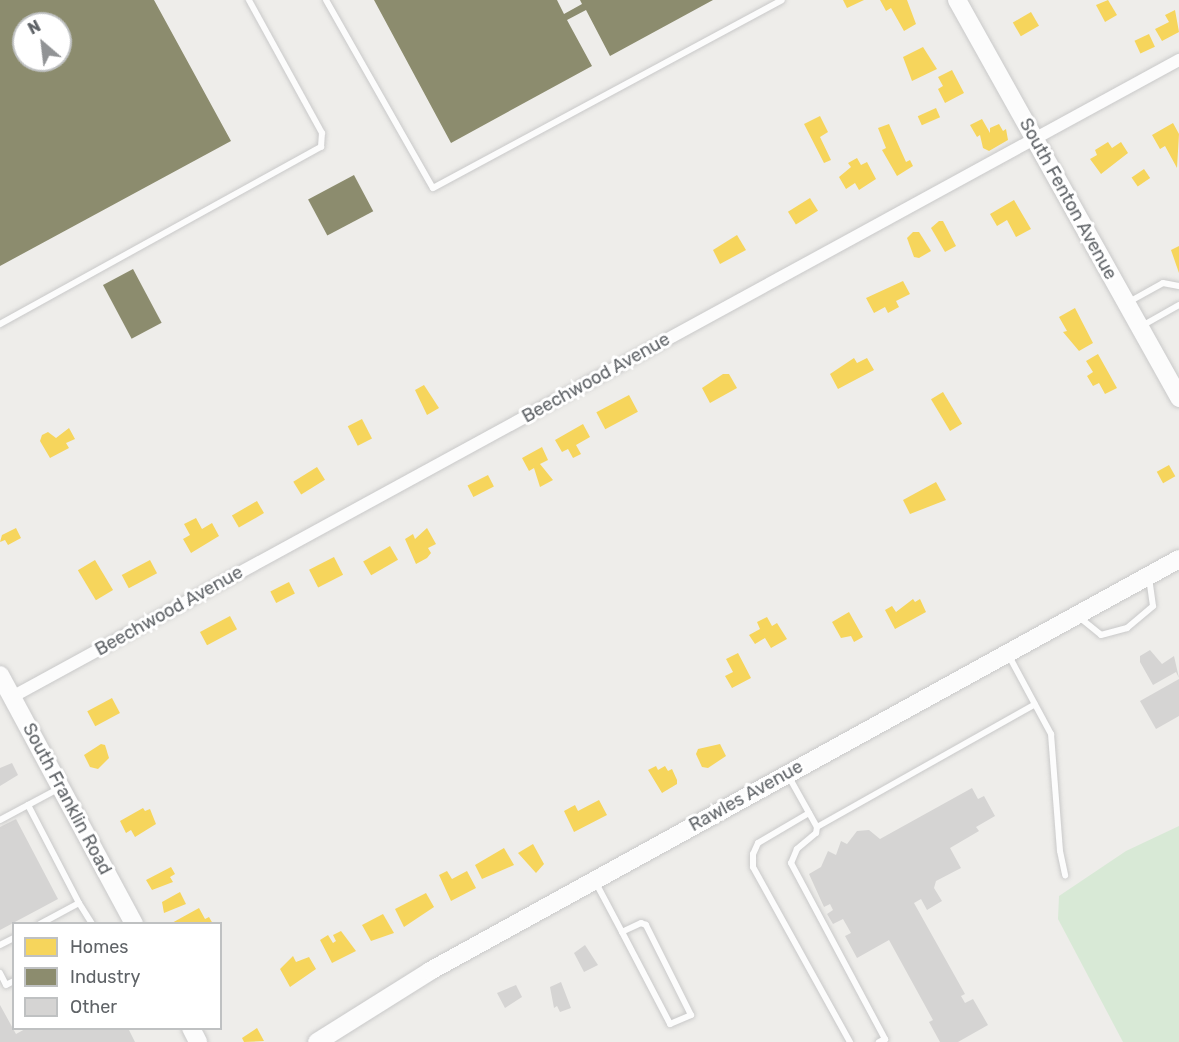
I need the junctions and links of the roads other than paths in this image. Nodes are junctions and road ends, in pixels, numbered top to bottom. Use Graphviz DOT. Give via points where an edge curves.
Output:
graph roads {
  1 [pos="249,0"];
  2 [pos="326,0"];
  3 [pos="782,0"];
  4 [pos="957,0"];
  5 [pos="1179,60"];
  6 [pos="1035,139"];
  7 [pos="1179,286"];
  8 [pos="1126,303"];
  9 [pos="1179,305"];
  10 [pos="0,324"];
  11 [pos="1140,327"];
  12 [pos="1179,398"];
  13 [pos="1179,559"];
  14 [pos="1148,576"];
  15 [pos="1077,615"];
  16 [pos="1007,653"];
  17 [pos="0,675"];
  18 [pos="7,695"];
  19 [pos="1035,704"];
  20 [pos="788,773"];
  21 [pos="60,788"];
  22 [pos="28,805"];
  23 [pos="809,813"];
  24 [pos="0,820"];
  25 [pos="817,827"];
  26 [pos="1065,875"];
  27 [pos="594,880"];
  28 [pos="79,903"];
  29 [pos="44,922"];
  30 [pos="91,922"];
  31 [pos="129,922"];
  32 [pos="622,932"];
  33 [pos="0,973"];
  34 [pos="12,982"];
  35 [pos="317,1042"];
  36 [pos="850,1042"];
  37 [pos="879,1042"];
  1 -- 10 [label="lane" via="322,133 321,147"];
  2 -- 3 [label="lane" via="434,188"];
  4 -- 6 [label="street, South Fenton Avenue"];
  5 -- 6 [label="street, Beechwood Avenue"];
  6 -- 8 [label="street, South Fenton Avenue"];
  6 -- 18 [label="street, Beechwood Avenue"];
  7 -- 8 [label="lane" via="1163,283"];
  8 -- 11 [label="street, South Fenton Avenue"];
  9 -- 11 [label="lane"];
  11 -- 12 [label="street, South Fenton Avenue"];
  13 -- 14 [label="street, Rawles Avenue"];
  14 -- 15 [label="street, Rawles Avenue"];
  14 -- 15 [label="lane" via="1153,606 1127,628 1101,635"];
  15 -- 16 [label="street, Rawles Avenue"];
  16 -- 19 [label="lane"];
  16 -- 20 [label="street, Rawles Avenue"];
  17 -- 18 [label="street, South Franklin Road"];
  18 -- 21 [label="street, South Franklin Road"];
  19 -- 25 [label="lane"];
  19 -- 26 [label="lane" via="1051,734"];
  20 -- 23 [label="lane"];
  20 -- 27 [label="street, Rawles Avenue"];
  21 -- 22 [label="lane"];
  21 -- 31 [label="street, South Franklin Road"];
  22 -- 24 [label="lane"];
  22 -- 28 [label="lane"];
  23 -- 25 [label="lane"];
  23 -- 36 [label="lane" via="758,843 753,867"];
  25 -- 37 [label="lane" via="816,834 796,849 791,863 885,1039"];
  27 -- 32 [label="lane"];
  27 -- 35 [label="street, Rawles Avenue" via="430,971"];
  28 -- 29 [label="lane"];
  28 -- 30 [label="lane"];
  32 -- 32 [label="lane" via="670,1024 690,1014 646,925 640,923"];
  33 -- 34 [label="lane" via="6,985"];
}
